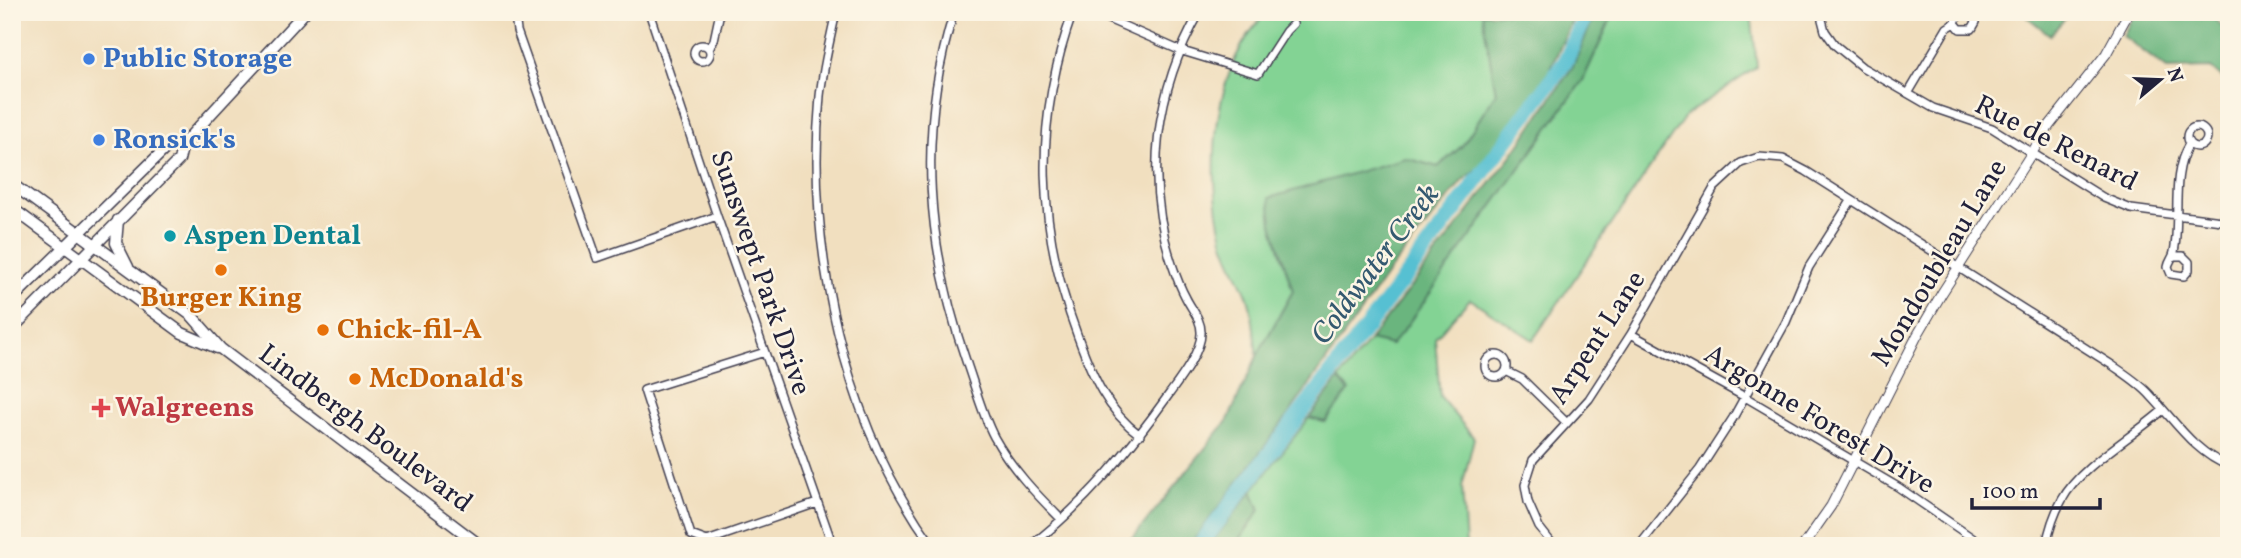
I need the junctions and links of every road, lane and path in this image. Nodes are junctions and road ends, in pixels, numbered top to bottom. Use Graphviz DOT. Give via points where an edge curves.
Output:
graph roads {
  1 [pos="305,12"];
  2 [pos="524,12"];
  3 [pos="649,12"];
  4 [pos="720,12"];
  5 [pos="836,12"];
  6 [pos="954,12"];
  7 [pos="1073,12"];
  8 [pos="1091,12"];
  9 [pos="1200,12"];
  10 [pos="1820,12"];
  11 [pos="1959,12"];
  12 [pos="1973,12"];
  13 [pos="2129,12"];
  14 [pos="1955,23"];
  15 [pos="1293,24"];
  16 [pos="709,48"];
  17 [pos="1179,50"];
  18 [pos="1909,92"];
  19 [pos="2189,144"];
  20 [pos="182,146"];
  21 [pos="2032,153"];
  22 [pos="12,184"];
  23 [pos="1851,201"];
  24 [pos="12,208"];
  25 [pos="2175,215"];
  26 [pos="717,216"];
  27 [pos="118,220"];
  28 [pos="2229,222"];
  29 [pos="78,233"];
  30 [pos="94,244"];
  31 [pos="64,246"];
  32 [pos="2174,256"];
  33 [pos="81,258"];
  34 [pos="1959,267"];
  35 [pos="130,270"];
  36 [pos="12,299"];
  37 [pos="12,329"];
  38 [pos="1631,334"];
  39 [pos="221,349"];
  40 [pos="765,352"];
  41 [pos="1506,370"];
  42 [pos="1745,397"];
  43 [pos="2163,410"];
  44 [pos="1567,423"];
  45 [pos="1140,435"];
  46 [pos="1854,462"];
  47 [pos="2229,466"];
  48 [pos="817,503"];
  49 [pos="1061,519"];
  50 [pos="481,546"];
  51 [pos="833,546"];
  52 [pos="933,546"];
  53 [pos="1030,546"];
  54 [pos="1554,546"];
  55 [pos="1639,546"];
  56 [pos="1803,546"];
  57 [pos="1984,546"];
  58 [pos="2046,546"];
  1 -- 20 [label="main road"];
  2 -- 26 [label="street" via="516,23 517,31 597,258"];
  3 -- 26 [label="street, Sunswept Park Drive"];
  4 -- 16 [label="street"];
  5 -- 52 [label="street" via="818,126 817,196 824,266 862,409 890,475"];
  6 -- 49 [label="street" via="937,80 930,170 933,224 945,293 994,438"];
  7 -- 45 [label="street" via="1056,65 1045,135 1044,189 1050,240 1090,368 1116,413"];
  8 -- 17 [label="street"];
  9 -- 17 [label="street"];
  10 -- 18 [label="street, Rue de Renard" via="1835,45 1862,67"];
  11 -- 14 [label="street"];
  12 -- 14 [label="street" via="1976,22 1972,29 1960,29"];
  13 -- 21 [label="street, Mondoubleau Lane" via="2106,54"];
  14 -- 18 [label="street" via="1947,28"];
  15 -- 17 [label="street" via="1258,74"];
  17 -- 45 [label="street" via="1157,137 1156,179 1165,241 1178,282 1199,320 1200,342"];
  18 -- 21 [label="street, Rue de Renard" via="1933,108 1992,128"];
  19 -- 25 [label="street" via="2183,154"];
  20 -- 27 [label="main road" via="179,160"];
  20 -- 29 [label="main road" via="167,147"];
  21 -- 25 [label="street, Rue de Renard" via="2117,205"];
  21 -- 34 [label="street, Mondoubleau Lane"];
  22 -- 29 [label="main road"];
  23 -- 34 [label="street"];
  23 -- 38 [label="street, Arpent Lane" via="1783,159 1748,159 1714,188"];
  23 -- 42 [label="street" via="1809,268"];
  24 -- 31 [label="main road, Lindbergh Boulevard"];
  25 -- 28 [label="street, Rue de Renard"];
  25 -- 32 [label="street"];
  26 -- 40 [label="street, Sunswept Park Drive"];
  27 -- 30 [label="main road"];
  27 -- 35 [label="main road" via="116,243"];
  29 -- 30 [label="main road"];
  29 -- 31 [label="main road"];
  30 -- 33 [label="main road"];
  30 -- 35 [label="main road, Lindbergh Boulevard"];
  31 -- 33 [label="main road, Lindbergh Boulevard"];
  31 -- 36 [label="main road"];
  33 -- 37 [label="main road"];
  33 -- 39 [label="main road, Lindbergh Boulevard" via="182,333"];
  34 -- 43 [label="street" via="2112,365"];
  34 -- 46 [label="street, Mondoubleau Lane" via="1917,336"];
  35 -- 39 [label="main road, Lindbergh Boulevard" via="192,316"];
  38 -- 42 [label="street, Argonne Forest Drive"];
  38 -- 44 [label="street, Arpent Lane" via="1589,399"];
  39 -- 50 [label="main road, Lindbergh Boulevard"];
  40 -- 48 [label="street, Sunswept Park Drive"];
  40 -- 48 [label="street" via="644,390 691,535 707,541"];
  41 -- 44 [label="street" via="1522,379"];
  42 -- 46 [label="street, Argonne Forest Drive"];
  42 -- 55 [label="street" via="1700,468"];
  43 -- 47 [label="street" via="2204,452"];
  43 -- 58 [label="street" via="2073,484 2061,500"];
  44 -- 54 [label="street, Arpent Lane" via="1533,460 1525,485 1539,527"];
  45 -- 49 [label="street"];
  46 -- 56 [label="street, Mondoubleau Lane"];
  46 -- 57 [label="street, Argonne Forest Drive"];
  48 -- 51 [label="street, Sunswept Park Drive"];
  49 -- 53 [label="street"];
}
